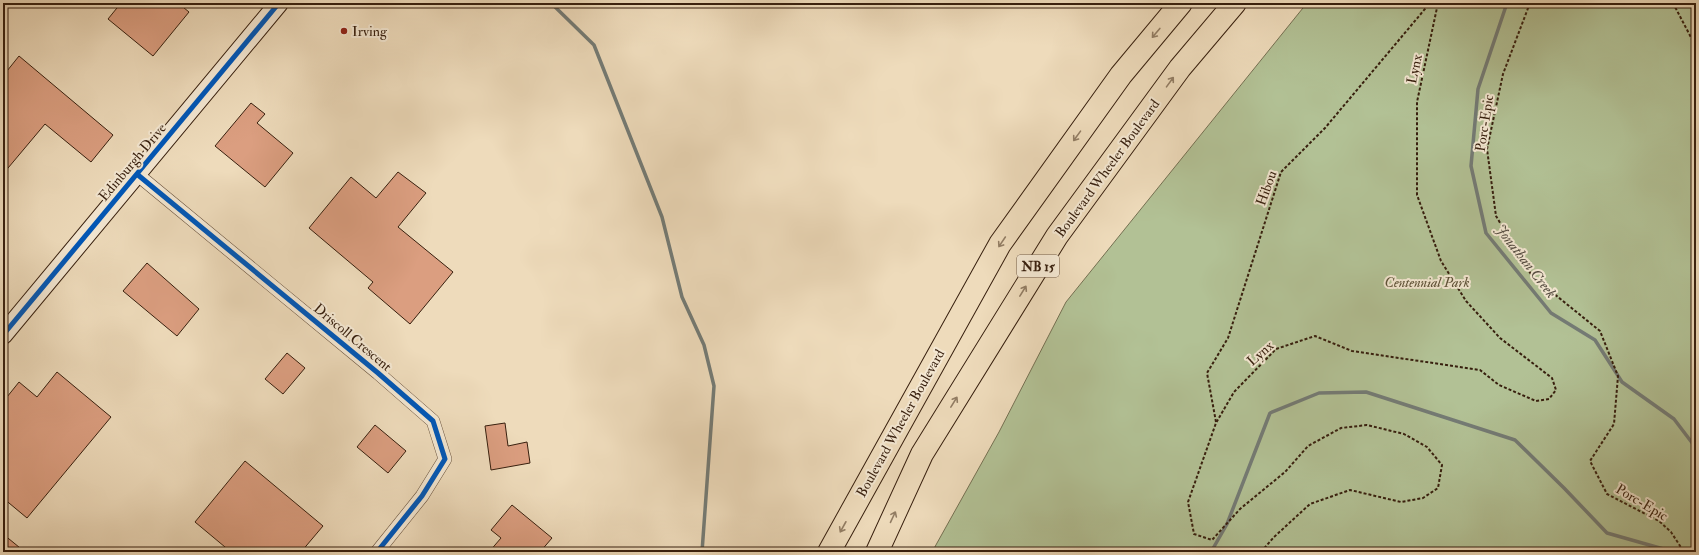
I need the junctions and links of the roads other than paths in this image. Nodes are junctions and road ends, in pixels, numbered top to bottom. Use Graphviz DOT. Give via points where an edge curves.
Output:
graph roads {
  1 [pos="279,3"];
  2 [pos="1181,3"];
  3 [pos="1235,3"];
  4 [pos="138,175"];
  5 [pos="3,335"];
  6 [pos="377,552"];
  7 [pos="829,552"];
  8 [pos="877,552"];
  1 -- 4 [label="street, Edinburgh Drive"];
  2 -- 7 [label="highway, Boulevard Wheeler Boulevard / NB 15, one-way" via="1121,75 1000,244"];
  8 -- 3 [label="highway, Boulevard Wheeler Boulevard / NB 15, one-way" via="922,454 1057,236 1180,68"];
  4 -- 5 [label="street, Edinburgh Drive"];
  4 -- 6 [label="street, Driscoll Crescent" via="433,421 445,459 422,496"];
}
